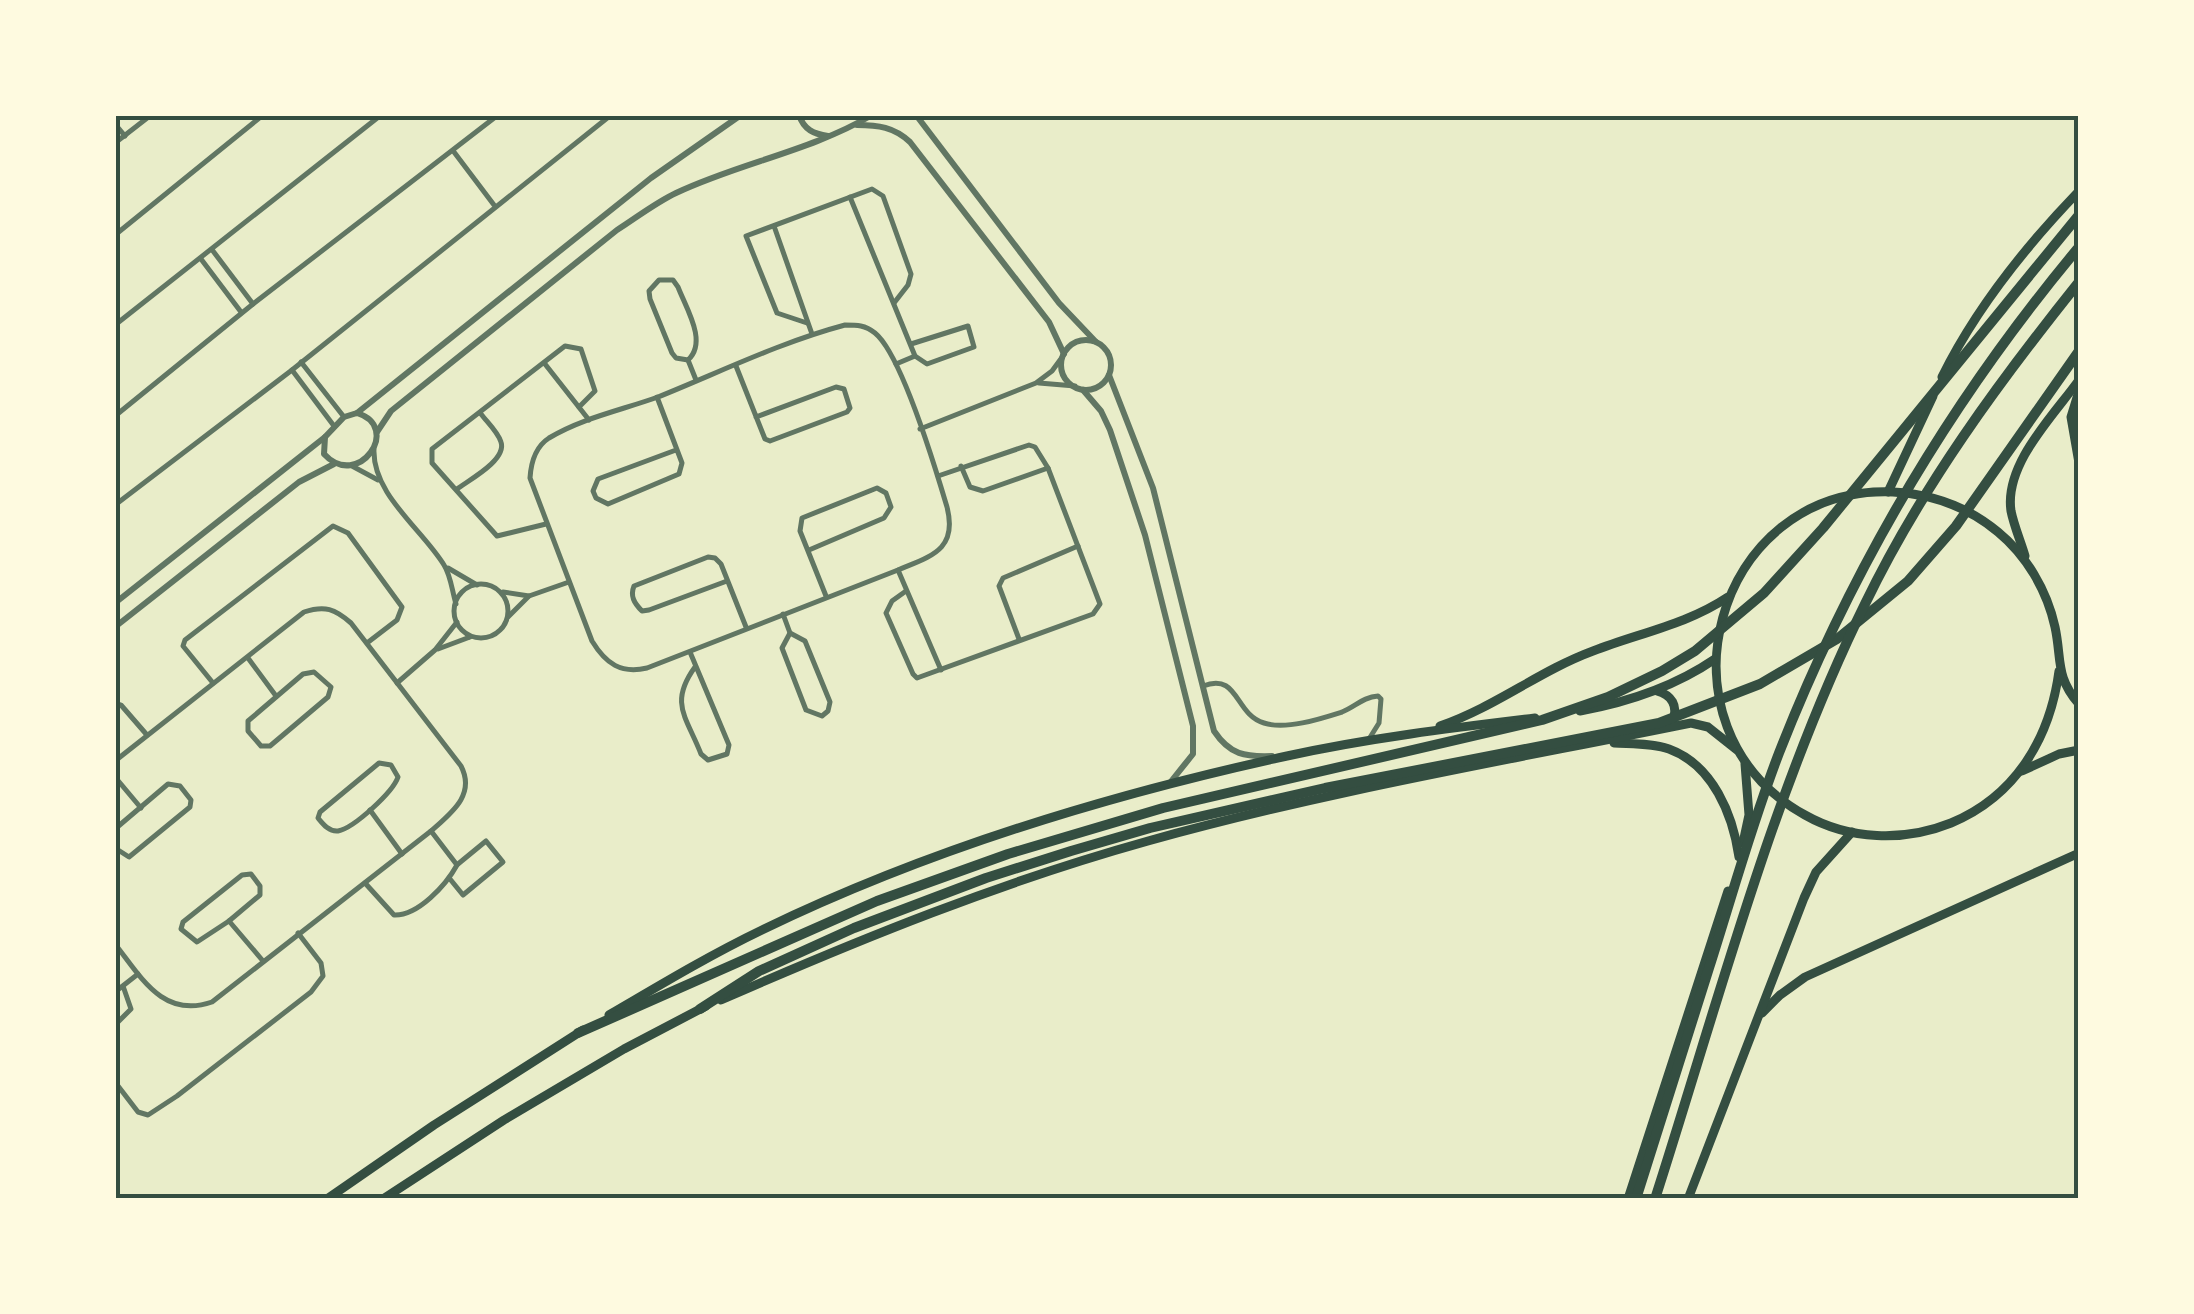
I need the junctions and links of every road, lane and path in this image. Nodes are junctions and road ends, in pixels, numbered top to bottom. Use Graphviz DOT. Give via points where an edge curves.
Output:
graph roads {
  1 [pos="150,115"];
  2 [pos="264,115"];
  3 [pos="380,115"];
  4 [pos="498,115"];
  5 [pos="611,115"];
  6 [pos="741,115"];
  7 [pos="799,115"];
  8 [pos="872,115"];
  9 [pos="916,115"];
  10 [pos="115,124"];
  11 [pos="855,125"];
  12 [pos="125,136"];
  13 [pos="829,136"];
  14 [pos="115,143"];
  15 [pos="453,152"];
  16 [pos="2079,191"];
  17 [pos="850,197"];
  18 [pos="494,206"];
  19 [pos="2079,215"];
  20 [pos="774,226"];
  21 [pos="115,234"];
  22 [pos="571,242"];
  23 [pos="2079,247"];
  24 [pos="212,250"];
  25 [pos="200,259"];
  26 [pos="579,261"];
  27 [pos="526,278"];
  28 [pos="2079,282"];
  29 [pos="536,296"];
  30 [pos="894,303"];
  31 [pos="254,304"];
  32 [pos="242,313"];
  33 [pos="807,323"];
  34 [pos="115,325"];
  35 [pos="812,334"];
  36 [pos="1096,342"];
  37 [pos="911,344"];
  38 [pos="2079,351"];
  39 [pos="1064,355"];
  40 [pos="915,356"];
  41 [pos="688,360"];
  42 [pos="302,362"];
  43 [pos="545,364"];
  44 [pos="896,364"];
  45 [pos="736,366"];
  46 [pos="292,370"];
  47 [pos="1109,374"];
  48 [pos="696,380"];
  49 [pos="2079,380"];
  50 [pos="1036,383"];
  51 [pos="1075,386"];
  52 [pos="1084,390"];
  53 [pos="2079,391"];
  54 [pos="656,397"];
  55 [pos="578,407"];
  56 [pos="357,413"];
  57 [pos="481,414"];
  58 [pos="115,416"];
  59 [pos="756,416"];
  60 [pos="344,417"];
  61 [pos="588,420"];
  62 [pos="334,426"];
  63 [pos="920,430"];
  64 [pos="377,432"];
  65 [pos="324,437"];
  66 [pos="374,446"];
  67 [pos="676,450"];
  68 [pos="2079,463"];
  69 [pos="334,464"];
  70 [pos="351,466"];
  71 [pos="961,466"];
  72 [pos="1048,468"];
  73 [pos="938,476"];
  74 [pos="380,481"];
  75 [pos="457,489"];
  76 [pos="1888,492"];
  77 [pos="115,505"];
  78 [pos="546,524"];
  79 [pos="1078,546"];
  80 [pos="809,550"];
  81 [pos="2027,564"];
  82 [pos="445,566"];
  83 [pos="898,570"];
  84 [pos="569,582"];
  85 [pos="728,582"];
  86 [pos="139,584"];
  87 [pos="478,585"];
  88 [pos="906,591"];
  89 [pos="500,592"];
  90 [pos="529,596"];
  91 [pos="826,596"];
  92 [pos="1728,597"];
  93 [pos="149,600"];
  94 [pos="115,603"];
  95 [pos="456,604"];
  96 [pos="783,614"];
  97 [pos="115,615"];
  98 [pos="507,618"];
  99 [pos="457,622"];
  100 [pos="115,627"];
  101 [pos="746,628"];
  102 [pos="790,633"];
  103 [pos="474,636"];
  104 [pos="1019,640"];
  105 [pos="367,642"];
  106 [pos="435,650"];
  107 [pos="690,652"];
  108 [pos="248,658"];
  109 [pos="1715,659"];
  110 [pos="695,667"];
  111 [pos="941,670"];
  112 [pos="2059,671"];
  113 [pos="213,682"];
  114 [pos="397,683"];
  115 [pos="1202,686"];
  116 [pos="1184,689"];
  117 [pos="1656,691"];
  118 [pos="276,696"];
  119 [pos="115,704"];
  120 [pos="2079,704"];
  121 [pos="1661,726"];
  122 [pos="1419,732"];
  123 [pos="147,735"];
  124 [pos="1367,742"];
  125 [pos="1601,742"];
  126 [pos="1737,750"];
  127 [pos="2079,750"];
  128 [pos="1288,756"];
  129 [pos="115,760"];
  130 [pos="1744,761"];
  131 [pos="2020,772"];
  132 [pos="115,777"];
  133 [pos="1162,788"];
  134 [pos="141,808"];
  135 [pos="370,810"];
  136 [pos="115,829"];
  137 [pos="431,831"];
  138 [pos="1852,832"];
  139 [pos="115,848"];
  140 [pos="2079,853"];
  141 [pos="402,854"];
  142 [pos="1739,857"];
  143 [pos="457,865"];
  144 [pos="450,879"];
  145 [pos="364,882"];
  146 [pos="229,922"];
  147 [pos="298,934"];
  148 [pos="115,944"];
  149 [pos="263,962"];
  150 [pos="138,974"];
  151 [pos="123,986"];
  152 [pos="115,992"];
  153 [pos="700,1009"];
  154 [pos="1757,1019"];
  155 [pos="115,1025"];
  156 [pos="578,1033"];
  157 [pos="115,1082"];
  158 [pos="326,1199"];
  159 [pos="383,1199"];
  160 [pos="1632,1199"];
  161 [pos="1655,1199"];
  162 [pos="1688,1199"];
  1 -- 12 [label="street"];
  2 -- 21 [label="street"];
  3 -- 24 [label="street"];
  4 -- 15 [label="street"];
  5 -- 18 [label="street"];
  6 -- 22 [label="street"];
  7 -- 13 [label="street" via="814,134"];
  8 -- 11 [label="street"];
  9 -- 36 [label="street"];
  10 -- 12 [label="street"];
  11 -- 13 [label="street"];
  11 -- 39 [label="street" via="884,126 910,142 1043,314"];
  12 -- 14 [label="street"];
  13 -- 26 [label="street" via="675,194"];
  15 -- 18 [label="street"];
  15 -- 31 [label="street"];
  16 -- 76 [label="main road" via="1958,346"];
  17 -- 20 [label="street"];
  17 -- 30 [label="street"];
  17 -- 30 [label="street" via="872,189 883,196 911,274"];
  18 -- 42 [label="street"];
  19 -- 156 [label="highway" via="1764,593 1695,651 1634,686 1567,713 1181,803 1008,854 877,901"];
  20 -- 33 [label="street"];
  20 -- 33 [label="street" via="750,232 746,241 777,313"];
  22 -- 26 [label="street" via="569,252"];
  22 -- 27 [label="street"];
  23 -- 160 [label="highway" via="1931,449 1814,670 1756,818"];
  24 -- 25 [label="street"];
  24 -- 31 [label="street"];
  25 -- 32 [label="street"];
  25 -- 34 [label="street"];
  26 -- 29 [label="street"];
  27 -- 29 [label="street" via="538,284"];
  27 -- 56 [label="street"];
  28 -- 161 [label="highway" via="1968,431 1865,603 1775,824"];
  29 -- 64 [label="street" via="391,411"];
  30 -- 37 [label="street"];
  31 -- 32 [label="street"];
  32 -- 58 [label="street"];
  33 -- 35 [label="street"];
  35 -- 44 [label="street" via="862,325"];
  35 -- 45 [label="street"];
  36 -- 39 [label="street" via="1078,339"];
  36 -- 47 [label="street" via="1108,356"];
  37 -- 40 [label="street"];
  37 -- 40 [label="street" via="971,328 970,350 927,364"];
  38 -- 121 [label="highway" via="1932,556 1860,623 1760,684"];
  39 -- 50 [label="street"];
  39 -- 51 [label="street" via="1065,375"];
  40 -- 44 [label="street"];
  41 -- 41 [label="street" via="698,340 678,286 658,280 650,299 672,353"];
  41 -- 48 [label="street"];
  42 -- 46 [label="street"];
  42 -- 60 [label="street"];
  43 -- 55 [label="street"];
  43 -- 55 [label="street" via="565,346 581,348 595,391"];
  43 -- 57 [label="street"];
  44 -- 63 [label="street"];
  45 -- 48 [label="street"];
  45 -- 59 [label="street"];
  46 -- 62 [label="street"];
  46 -- 77 [label="street"];
  47 -- 52 [label="street" via="1101,386"];
  47 -- 115 [label="street" via="1153,488"];
  48 -- 54 [label="street"];
  49 -- 81 [label="main road" via="2013,485 2011,509"];
  50 -- 51 [label="street"];
  50 -- 63 [label="street"];
  51 -- 52 [label="street"];
  52 -- 116 [label="street" via="1101,410 1131,488"];
  53 -- 68 [label="main road" via="2070,417"];
  54 -- 61 [label="street"];
  54 -- 67 [label="street"];
  55 -- 61 [label="street"];
  56 -- 60 [label="street"];
  56 -- 64 [label="street" via="370,418"];
  57 -- 75 [label="street" via="501,450"];
  57 -- 75 [label="street" via="432,449 432,464"];
  59 -- 59 [label="street" via="770,441 850,408 844,389 836,387"];
  60 -- 62 [label="street"];
  61 -- 78 [label="street" via="549,438 534,456 530,478"];
  62 -- 65 [label="street"];
  63 -- 73 [label="street"];
  64 -- 66 [label="street"];
  65 -- 69 [label="street" via="324,454"];
  65 -- 86 [label="street"];
  66 -- 70 [label="street"];
  66 -- 74 [label="street"];
  67 -- 67 [label="street" via="682,470 674,479 608,504 596,498 598,479"];
  69 -- 70 [label="street"];
  69 -- 93 [label="street" via="299,482"];
  70 -- 74 [label="street"];
  71 -- 72 [label="street" via="1029,446 1040,451"];
  71 -- 72 [label="street" via="970,488 983,491"];
  71 -- 73 [label="street"];
  72 -- 79 [label="street"];
  73 -- 83 [label="street" via="949,517 944,546"];
  74 -- 82 [label="street"];
  75 -- 78 [label="street" via="498,536"];
  76 -- 81 [label="main road" via="1967,511"];
  76 -- 92 [label="main road" via="1829,502 1795,519 1753,556"];
  78 -- 84 [label="street"];
  79 -- 104 [label="street" via="1002,578 999,586"];
  79 -- 104 [label="street" via="1098,608"];
  80 -- 80 [label="street" via="802,518 877,488 886,494 891,507 884,518"];
  80 -- 91 [label="street"];
  81 -- 112 [label="main road" via="2055,626"];
  82 -- 87 [label="street"];
  82 -- 95 [label="street"];
  83 -- 88 [label="street"];
  83 -- 91 [label="street"];
  84 -- 90 [label="street"];
  84 -- 107 [label="street" via="592,641 609,663 633,672"];
  85 -- 85 [label="street" via="721,564 708,557 631,592 642,611"];
  85 -- 101 [label="street"];
  86 -- 93 [label="street" via="137,594"];
  86 -- 94 [label="street"];
  87 -- 89 [label="street"];
  87 -- 95 [label="street"];
  88 -- 111 [label="street"];
  88 -- 111 [label="street" via="886,613 912,674"];
  89 -- 90 [label="street"];
  89 -- 98 [label="street"];
  90 -- 98 [label="street"];
  91 -- 96 [label="street"];
  92 -- 109 [label="main road"];
  92 -- 122 [label="main road" via="1684,622 1592,651 1474,714"];
  93 -- 100 [label="street"];
  95 -- 99 [label="street"];
  96 -- 101 [label="street"];
  96 -- 102 [label="street"];
  97 -- 100 [label="street"];
  98 -- 103 [label="street" via="489,637"];
  99 -- 103 [label="street"];
  99 -- 106 [label="street"];
  101 -- 107 [label="street"];
  102 -- 102 [label="street" via="805,640 830,702 822,716 806,710 794,680 782,648"];
  103 -- 106 [label="street"];
  104 -- 111 [label="street"];
  105 -- 108 [label="street" via="336,610 318,607"];
  105 -- 113 [label="street" via="398,620 402,607 348,533 332,526 185,640 187,654"];
  105 -- 114 [label="street"];
  106 -- 114 [label="street"];
  107 -- 110 [label="street"];
  108 -- 113 [label="street"];
  108 -- 118 [label="street"];
  109 -- 117 [label="main road"];
  109 -- 126 [label="main road" via="1718,701"];
  110 -- 110 [label="street" via="729,745 717,759 702,754 679,698"];
  112 -- 120 [label="main road"];
  112 -- 131 [label="main road" via="2048,724"];
  113 -- 123 [label="street"];
  114 -- 137 [label="street" via="467,778 460,806"];
  115 -- 116 [label="street"];
  115 -- 124 [label="street" via="1225,684 1247,713 1276,725 1346,711 1367,697 1382,699 1379,723"];
  115 -- 128 [label="street" via="1222,743 1245,757"];
  116 -- 133 [label="street" via="1193,754"];
  117 -- 121 [label="main road" via="1670,697 1675,711"];
  117 -- 122 [label="main road" via="1596,708"];
  118 -- 118 [label="street" via="314,672 331,687 298,723 270,746 260,746 248,721"];
  119 -- 123 [label="street"];
  121 -- 125 [label="main road"];
  121 -- 126 [label="main road" via="1702,724"];
  121 -- 153 [label="highway" via="1325,788 1118,837 854,928 760,970"];
  122 -- 124 [label="main road"];
  123 -- 129 [label="street"];
  124 -- 128 [label="main road"];
  125 -- 142 [label="main road" via="1666,748 1693,764 1729,813"];
  125 -- 153 [label="main road" via="1327,794 1101,854 926,914"];
  126 -- 130 [label="main road"];
  127 -- 131 [label="main road"];
  128 -- 133 [label="main road"];
  130 -- 138 [label="main road" via="1791,807"];
  130 -- 142 [label="main road" via="1749,814"];
  131 -- 138 [label="main road" via="1986,804 1944,826 1898,835"];
  132 -- 134 [label="street"];
  133 -- 156 [label="main road" via="894,873 719,952"];
  134 -- 136 [label="street"];
  134 -- 139 [label="street" via="174,783 192,803 129,857"];
  135 -- 135 [label="street" via="339,831 318,818 379,763 391,765 396,784"];
  135 -- 141 [label="street"];
  137 -- 141 [label="street"];
  137 -- 143 [label="street"];
  138 -- 154 [label="main road" via="1816,872"];
  140 -- 154 [label="main road" via="1805,976"];
  141 -- 145 [label="street"];
  142 -- 160 [label="main road"];
  143 -- 144 [label="street"];
  143 -- 144 [label="street" via="486,841 503,862 464,895"];
  144 -- 145 [label="street" via="400,916"];
  145 -- 147 [label="street"];
  146 -- 146 [label="street" via="260,895 251,874 180,928 197,942"];
  146 -- 149 [label="street"];
  147 -- 149 [label="street"];
  147 -- 157 [label="street" via="322,963 323,976 311,992 157,1111 138,1112"];
  148 -- 150 [label="street"];
  149 -- 150 [label="street" via="212,1002 192,1007 172,1006"];
  150 -- 151 [label="street"];
  151 -- 152 [label="street"];
  151 -- 155 [label="street" via="131,1010"];
  153 -- 159 [label="main road" via="521,1110"];
  154 -- 162 [label="main road"];
  156 -- 158 [label="main road"];
}
